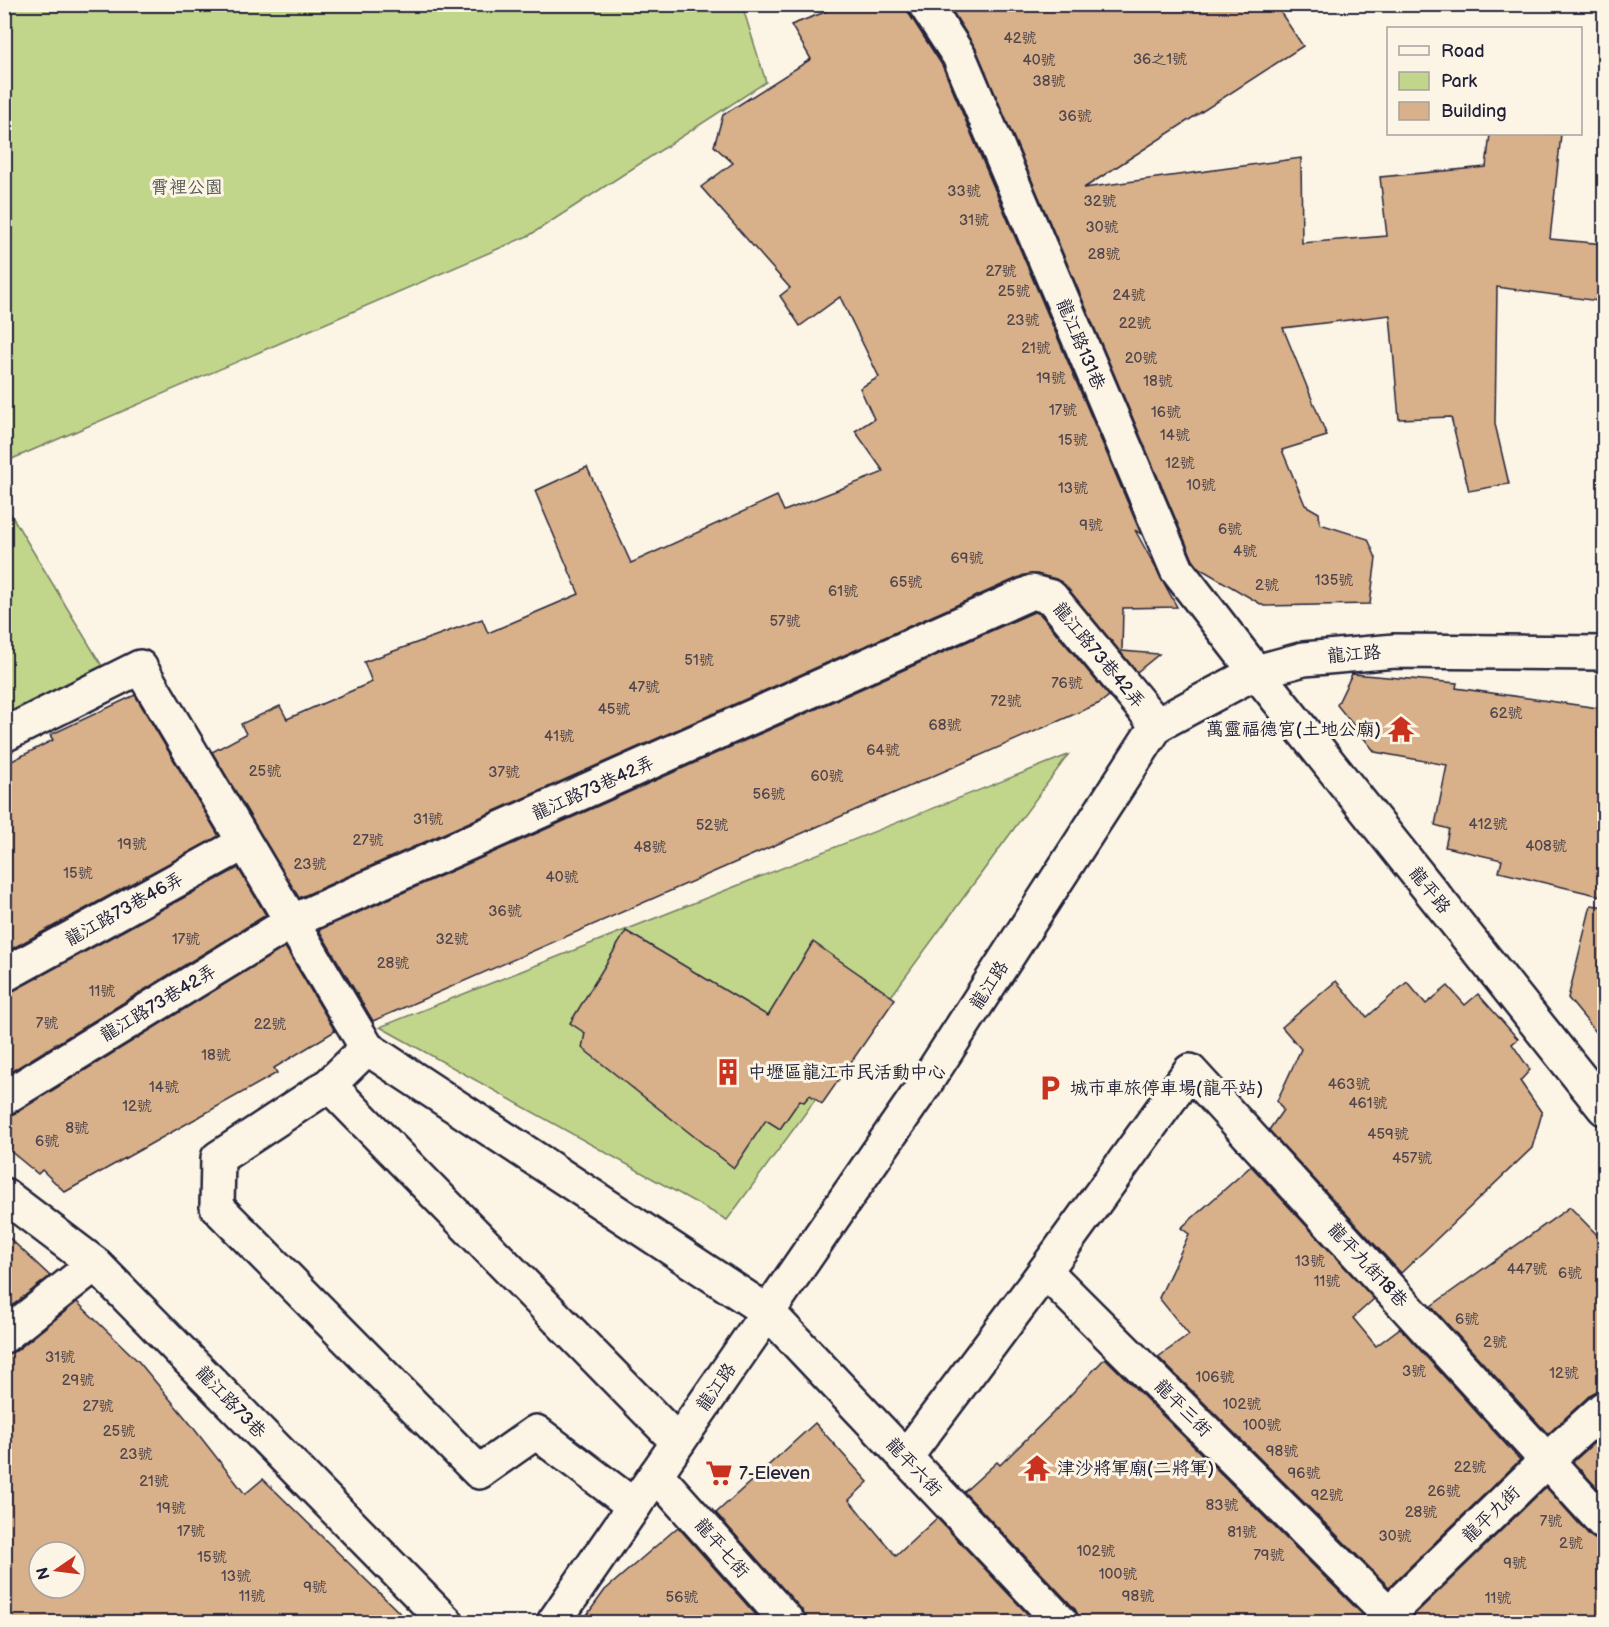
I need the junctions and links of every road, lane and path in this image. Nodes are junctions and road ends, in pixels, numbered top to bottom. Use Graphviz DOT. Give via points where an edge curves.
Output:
graph roads {
  1 [pos="926,4"];
  2 [pos="1605,652"];
  3 [pos="1256,672"];
  4 [pos="1157,725"];
  5 [pos="4,735"];
  6 [pos="244,843"];
  7 [pos="291,922"];
  8 [pos="4,975"];
  9 [pos="367,1048"];
  10 [pos="329,1085"];
  11 [pos="4,1098"];
  12 [pos="1605,1108"];
  13 [pos="4,1195"];
  14 [pos="95,1264"];
  15 [pos="1045,1270"];
  16 [pos="768,1312"];
  17 [pos="4,1336"];
  18 [pos="1605,1408"];
  19 [pos="678,1442"];
  20 [pos="905,1458"];
  21 [pos="1547,1460"];
  22 [pos="656,1474"];
  23 [pos="634,1506"];
  24 [pos="1605,1523"];
  25 [pos="1389,1620"];
  26 [pos="446,1623"];
  27 [pos="554,1623"];
  28 [pos="788,1623"];
  29 [pos="1061,1623"];
  1 -- 3 [label="street, 龍江路131巷" via="959,56 1177,570"];
  2 -- 3 [label="street, 龍江路" via="1395,651 1304,659"];
  3 -- 4 [label="street, 龍江路"];
  3 -- 12 [label="street, 龍平路"];
  4 -- 7 [label="street, 龍江路73巷42弄" via="1051,597 1032,592"];
  4 -- 16 [label="street, 龍江路" via="922,1088"];
  5 -- 6 [label="street" via="140,667"];
  6 -- 7 [label="street"];
  6 -- 8 [label="street, 龍江路73巷46弄"];
  7 -- 9 [label="street"];
  7 -- 11 [label="street, 龍江路73巷42弄"];
  9 -- 10 [label="street"];
  9 -- 16 [label="street, 龍平六街"];
  10 -- 19 [label="street"];
  10 -- 23 [label="street" via="218,1158 217,1207 479,1472 536,1432"];
  13 -- 14 [label="street, 龍江路73巷"];
  14 -- 17 [label="street"];
  14 -- 26 [label="street, 龍江路73巷"];
  15 -- 20 [label="street"];
  15 -- 21 [label="street, 龍平九街18巷" via="1190,1071"];
  15 -- 25 [label="street, 龍平三街"];
  16 -- 19 [label="street, 龍江路"];
  16 -- 20 [label="street, 龍平六街"];
  18 -- 21 [label="street, 龍平九街"];
  19 -- 22 [label="street, 龍江路"];
  20 -- 29 [label="street, 龍平六街"];
  21 -- 24 [label="street, 龍平九街18巷"];
  21 -- 25 [label="street, 龍平九街"];
  22 -- 23 [label="street, 龍江路"];
  22 -- 28 [label="street, 龍平七街"];
  23 -- 27 [label="street, 龍江路"];
}
